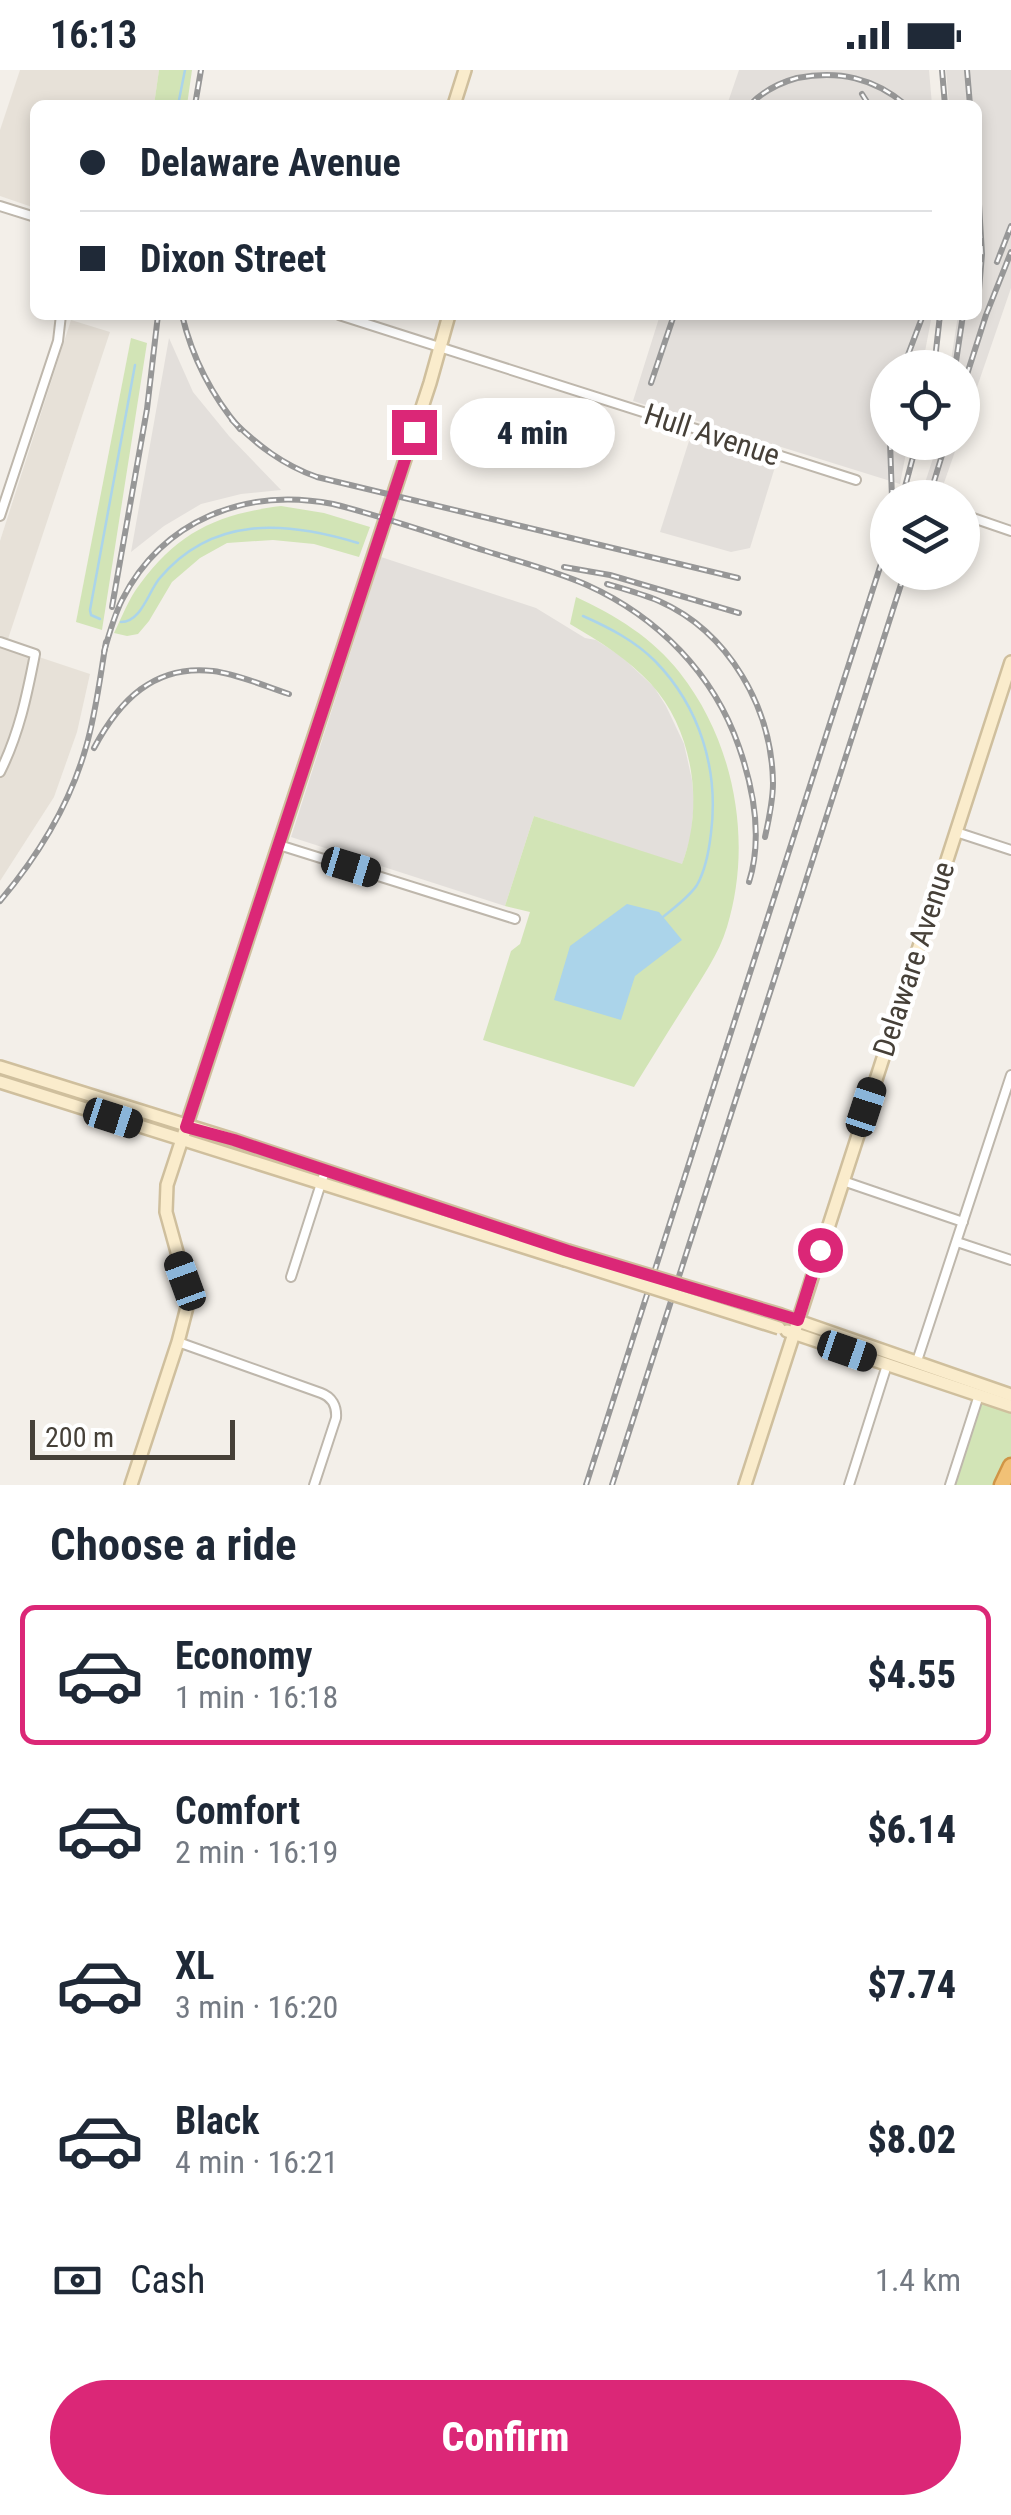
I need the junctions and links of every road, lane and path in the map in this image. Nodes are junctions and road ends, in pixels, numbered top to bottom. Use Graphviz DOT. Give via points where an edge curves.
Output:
graph roads {
  1 [pos="466,70"];
  2 [pos="456,100"];
  3 [pos="0,206"];
  4 [pos="30,216"];
  5 [pos="60,320"];
  6 [pos="354,320"];
  7 [pos="448,320"];
  8 [pos="440,348"];
  9 [pos="856,480"];
  10 [pos="0,516"];
  11 [pos="980,521"];
  12 [pos="1011,531"];
  13 [pos="0,642"];
  14 [pos="1011,662"];
  15 [pos="0,772"];
  16 [pos="956,832"];
  17 [pos="280,845"];
  18 [pos="1011,850"];
  19 [pos="515,919"];
  20 [pos="3,1068"];
  21 [pos="1011,1075"];
  22 [pos="1,1084"];
  23 [pos="186,1127"];
  24 [pos="182,1140"];
  25 [pos="325,1170"];
  26 [pos="843,1181"];
  27 [pos="320,1184"];
  28 [pos="963,1222"];
  29 [pos="957,1242"];
  30 [pos="566,1255"];
  31 [pos="1011,1260"];
  32 [pos="291,1277"];
  33 [pos="796,1326"];
  34 [pos="178,1342"];
  35 [pos="917,1361"];
  36 [pos="887,1365"];
  37 [pos="979,1395"];
  38 [pos="1011,1395"];
  39 [pos="1011,1406"];
  40 [pos="1011,1466"];
  41 [pos="131,1485"];
  42 [pos="314,1485"];
  43 [pos="745,1485"];
  44 [pos="850,1485"];
  45 [pos="950,1485"];
  46 [pos="1002,1485"];
  1 -- 2 [label="main road"];
  3 -- 4 [label="street"];
  5 -- 10 [label="street"];
  6 -- 8 [label="street, Hull Avenue"];
  7 -- 8 [label="main road"];
  8 -- 9 [label="street, Hull Avenue"];
  8 -- 17 [label="main road"];
  11 -- 12 [label="street"];
  13 -- 15 [label="street" via="35,654"];
  14 -- 16 [label="main road, Delaware Avenue"];
  16 -- 18 [label="street"];
  16 -- 26 [label="main road, Delaware Avenue"];
  17 -- 19 [label="street"];
  17 -- 23 [label="main road"];
  20 -- 22 [label="street"];
  20 -- 23 [label="main road"];
  21 -- 28 [label="street"];
  22 -- 24 [label="main road"];
  23 -- 24 [label="main road"];
  23 -- 25 [label="main road"];
  24 -- 27 [label="main road"];
  24 -- 34 [label="main road" via="166,1212 185,1281"];
  25 -- 27 [label="street"];
  25 -- 30 [label="main road"];
  26 -- 28 [label="street"];
  26 -- 33 [label="main road, Delaware Avenue"];
  27 -- 30 [label="main road"];
  27 -- 32 [label="street"];
  28 -- 29 [label="street"];
  29 -- 31 [label="street"];
  29 -- 35 [label="street"];
  30 -- 33 [label="main road, bridge"];
  33 -- 35 [label="main road"];
  33 -- 36 [label="main road"];
  33 -- 43 [label="main road, Delaware Avenue"];
  34 -- 41 [label="main road"];
  34 -- 42 [label="street" via="327,1395 336,1418"];
  35 -- 38 [label="main road"];
  36 -- 37 [label="main road"];
  36 -- 44 [label="street"];
  37 -- 39 [label="main road"];
  37 -- 45 [label="street"];
  40 -- 46 [label="highway"];
}
